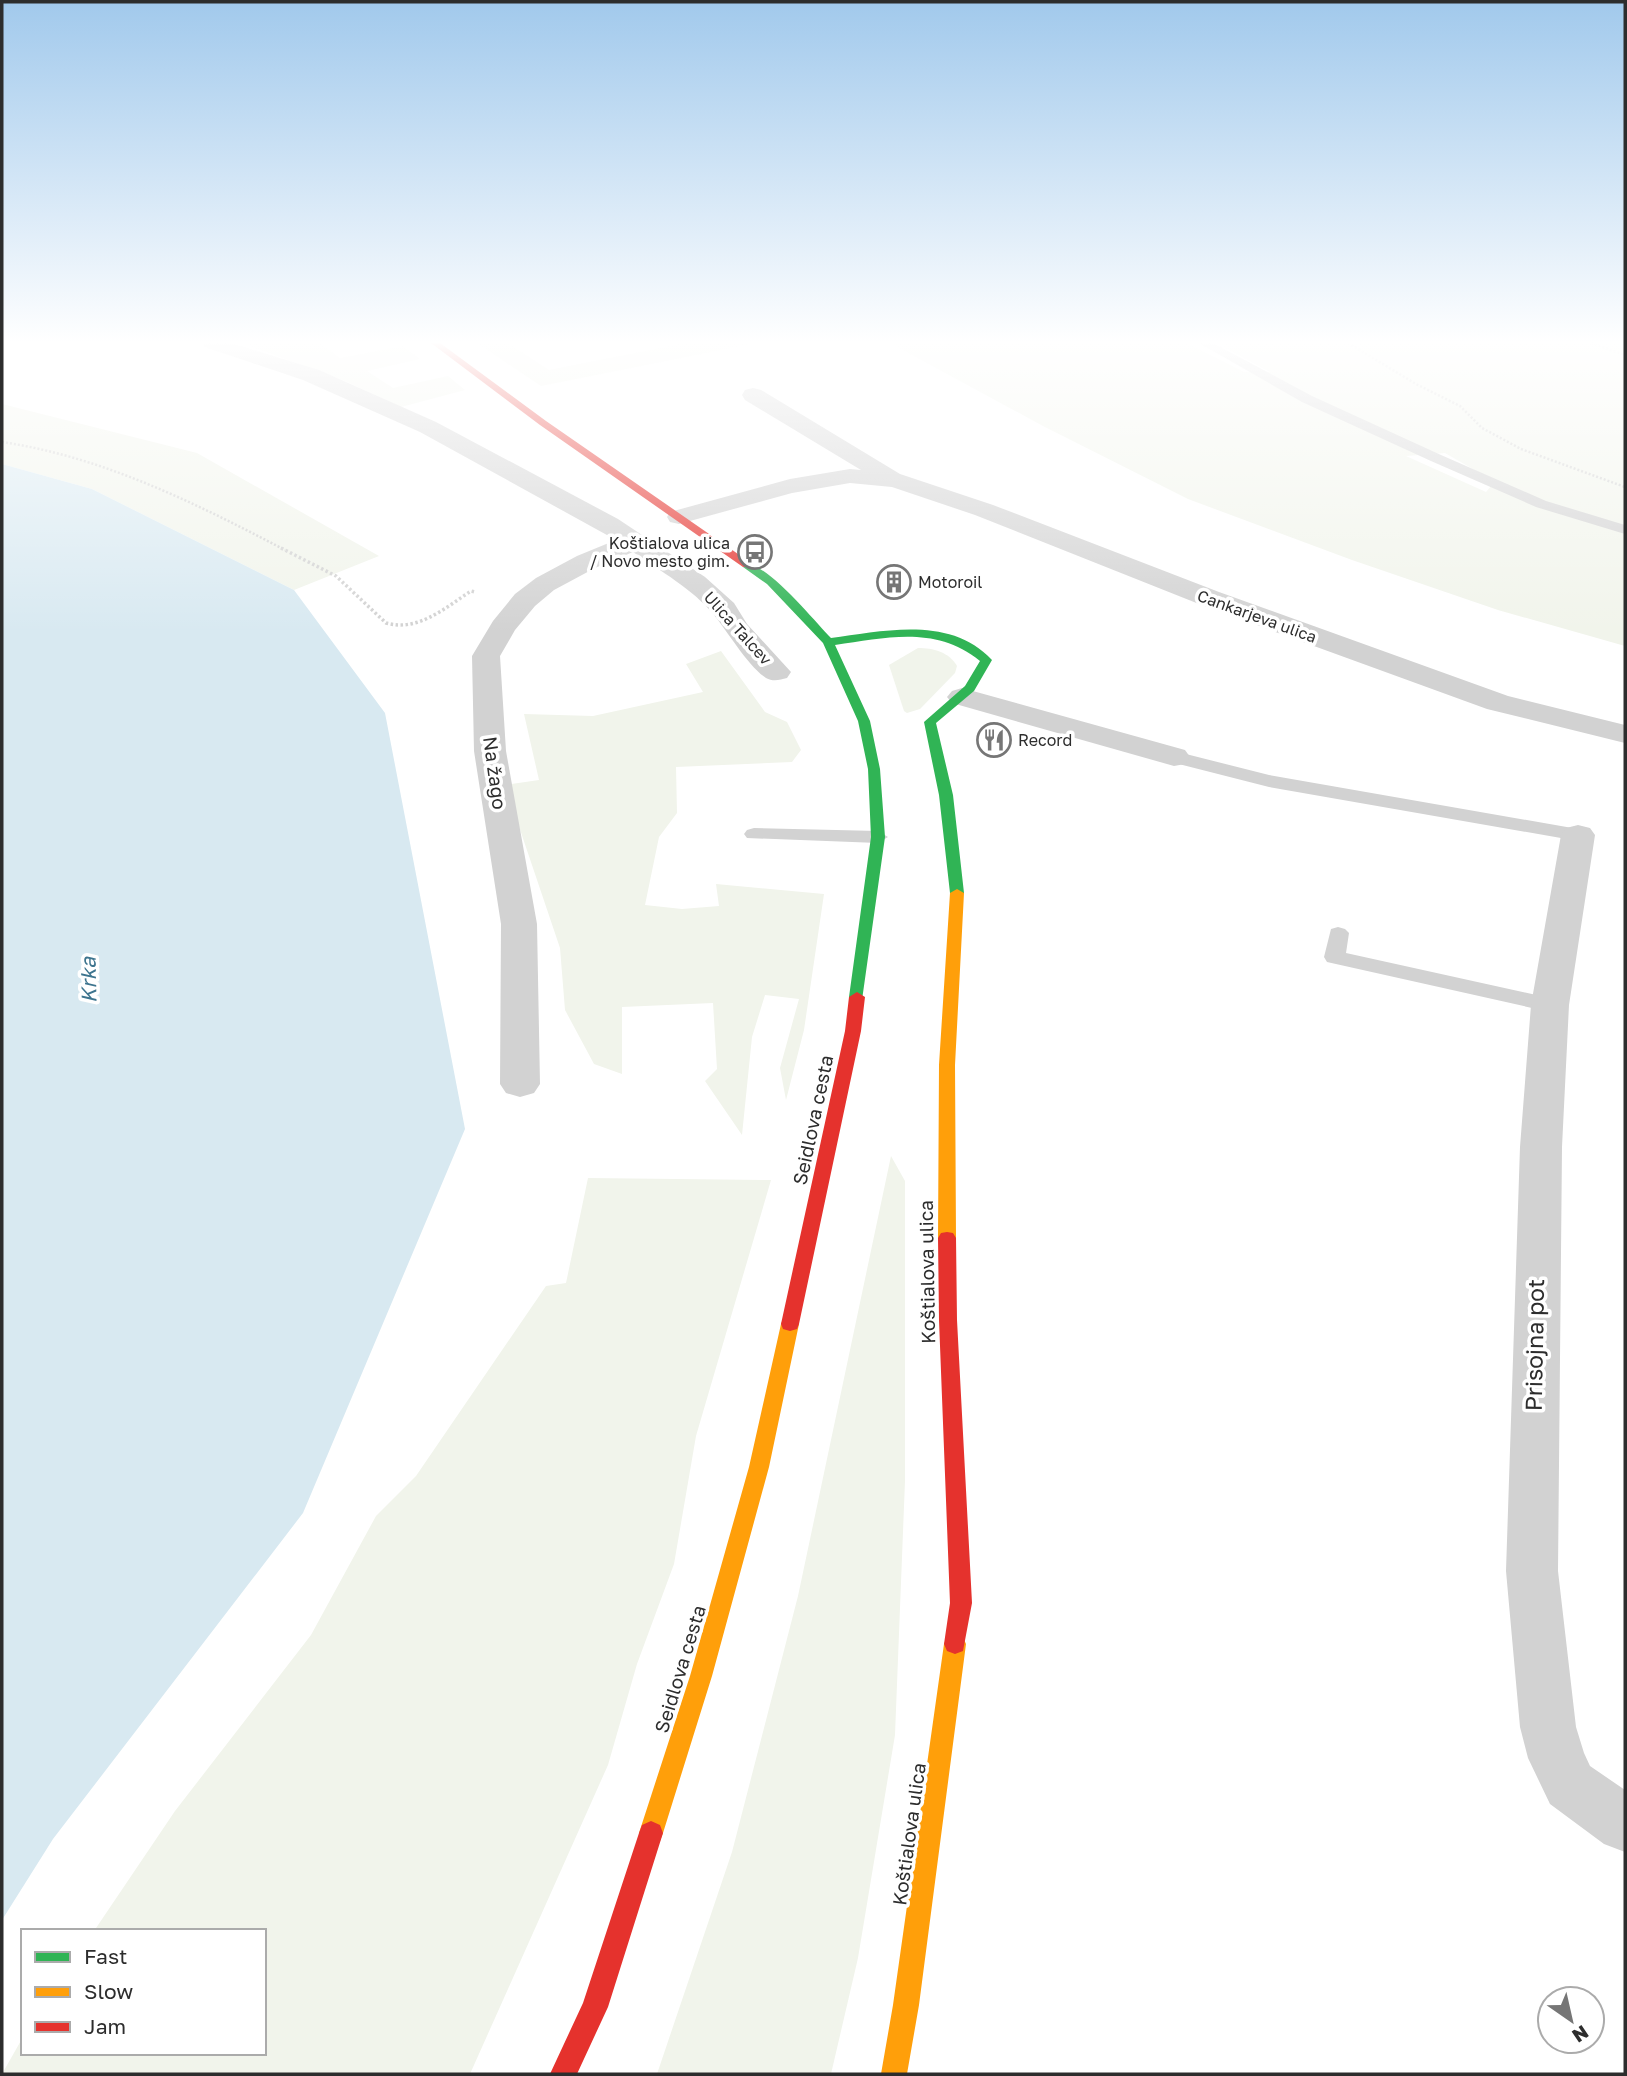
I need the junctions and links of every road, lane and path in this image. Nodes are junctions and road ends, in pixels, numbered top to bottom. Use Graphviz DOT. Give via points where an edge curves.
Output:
graph roads {
  1 [pos="452,440"];
  2 [pos="567,440"];
  3 [pos="828,440"];
  4 [pos="1396,440"];
  5 [pos="1504,440"];
  6 [pos="2,442"];
  7 [pos="895,480"];
  8 [pos="1625,487"];
  9 [pos="679,517"];
  10 [pos="1625,530"];
  11 [pos="637,541"];
  12 [pos="416,624"];
  13 [pos="828,642"];
  14 [pos="778,672"];
  15 [pos="962,697"];
  16 [pos="1625,734"];
  17 [pos="1174,757"];
  18 [pos="754,834"];
  19 [pos="1578,835"];
  20 [pos="877,837"];
  21 [pos="1338,933"];
  22 [pos="1550,1005"];
  23 [pos="520,1084"];
  24 [pos="1625,1824"];
  25 [pos="563,2074"];
  26 [pos="894,2074"];
  1 -- 11 [label="street, Ulica Talcev"];
  2 -- 9 [label="street, Seidlova cesta"];
  3 -- 7 [label="street, Cankarjeva ulica"];
  4 -- 10 [label="lane" via="1541,504"];
  5 -- 8 [label="path"];
  6 -- 12 [label="path" via="49,449 185,498 336,576 386,624 401,628"];
  7 -- 9 [label="street, Cankarjeva ulica" via="850,476 790,486"];
  7 -- 16 [label="street, Cankarjeva ulica" via="1498,703"];
  9 -- 13 [label="street, Seidlova cesta" via="771,582"];
  11 -- 14 [label="street, Ulica Talcev" via="724,609"];
  11 -- 23 [label="street, Na žago" via="545,584 525,600 486,656 490,751 519,924"];
  13 -- 15 [label="street, Koštialova ulica" via="921,633 966,642 986,660 983,674"];
  13 -- 20 [label="street, Seidlova cesta" via="864,721 874,769"];
  15 -- 17 [label="street"];
  15 -- 26 [label="street, Koštialova ulica" via="930,722 946,795 957,889 945,1089 948,1320 961,1604"];
  17 -- 19 [label="lane" via="1269,780"];
  18 -- 20 [label="lane"];
  19 -- 22 [label="street, Prisojna pot"];
  20 -- 25 [label="street, Seidlova cesta" via="853,1031 759,1467 701,1676 600,1994"];
  21 -- 22 [label="lane" via="1335,957"];
  22 -- 24 [label="street, Prisojna pot" via="1541,1147 1532,1571 1548,1727 1557,1758 1570,1785"];
}
